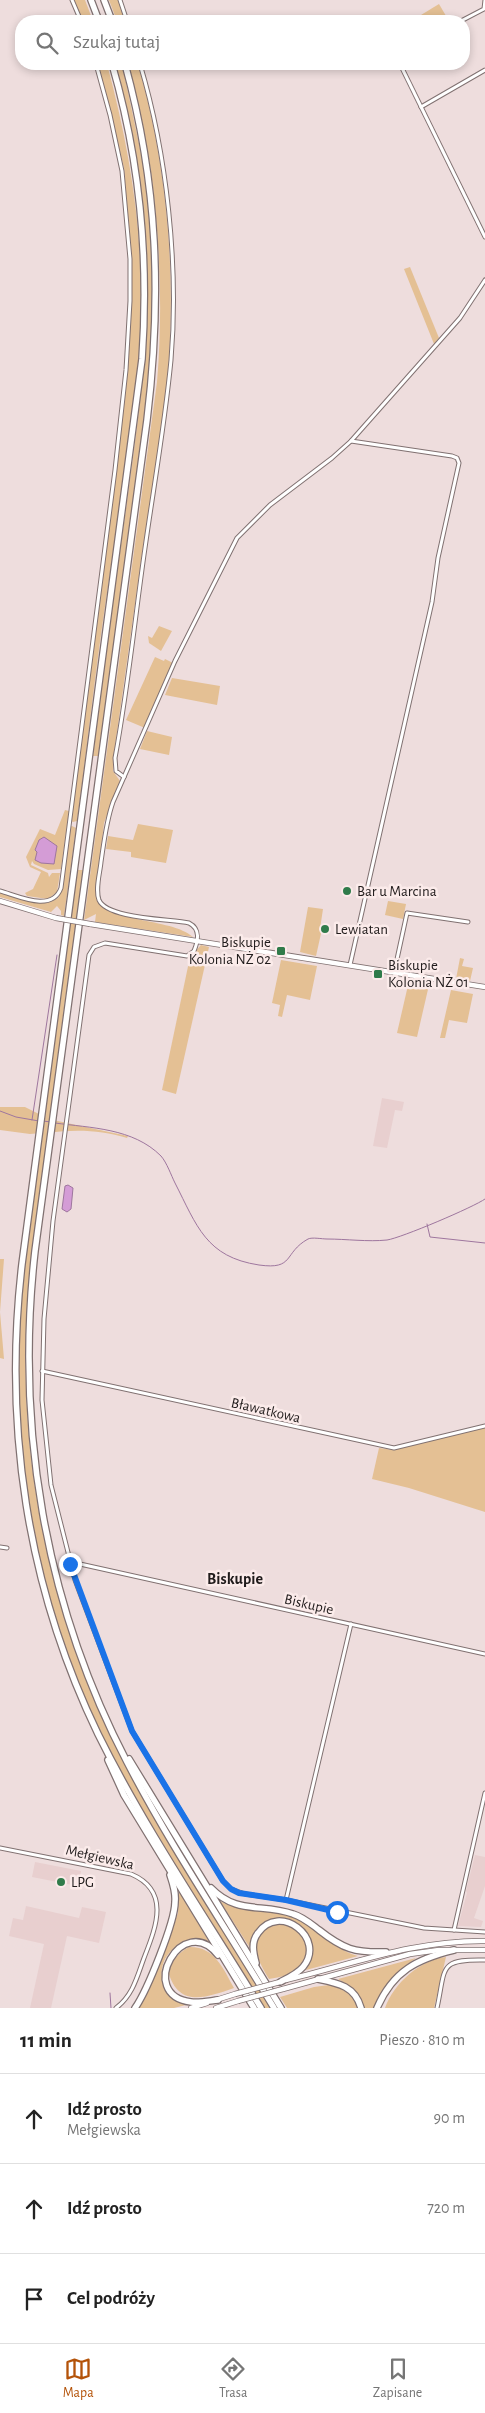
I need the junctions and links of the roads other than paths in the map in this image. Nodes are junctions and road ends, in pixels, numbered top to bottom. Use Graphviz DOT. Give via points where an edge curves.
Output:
graph roads {
  1 [pos="72,0"];
  2 [pos="91,0"];
  3 [pos="104,0"];
  4 [pos="120,0"];
  5 [pos="485,0"];
  6 [pos="78,15"];
  7 [pos="97,15"];
  8 [pos="110,15"];
  9 [pos="125,15"];
  10 [pos="470,16"];
  11 [pos="98,70"];
  12 [pos="113,70"];
  13 [pos="126,70"];
  14 [pos="142,70"];
  15 [pos="403,70"];
  16 [pos="485,70"];
  17 [pos="421,107"];
  18 [pos="485,237"];
  19 [pos="485,280"];
  20 [pos="351,441"];
  21 [pos="124,777"];
  22 [pos="0,891"];
  23 [pos="0,901"];
  24 [pos="468,922"];
  25 [pos="197,941"];
  26 [pos="350,966"];
  27 [pos="394,973"];
  28 [pos="485,987"];
  29 [pos="42,1371"];
  30 [pos="485,1426"];
  31 [pos="0,1546"];
  32 [pos="7,1548"];
  33 [pos="70,1564"];
  34 [pos="351,1624"];
  35 [pos="485,1654"];
  36 [pos="92,1721"];
  37 [pos="117,1743"];
  38 [pos="485,1793"];
  39 [pos="0,1848"];
  40 [pos="157,1849"];
  41 [pos="202,1879"];
  42 [pos="286,1900"];
  43 [pos="454,1930"];
  44 [pos="485,1932"];
  45 [pos="485,1940"];
  46 [pos="454,1950"];
  47 [pos="485,1950"];
  48 [pos="386,1952"];
  49 [pos="485,1960"];
  50 [pos="230,1969"];
  51 [pos="318,1979"];
  52 [pos="264,1981"];
  53 [pos="280,1982"];
  54 [pos="218,2000"];
  55 [pos="253,2007"];
  56 [pos="116,2008"];
  57 [pos="135,2008"];
  58 [pos="191,2008"];
  59 [pos="216,2008"];
  60 [pos="261,2008"];
  61 [pos="274,2008"];
  62 [pos="281,2008"];
  63 [pos="361,2008"];
  64 [pos="378,2008"];
  65 [pos="437,2008"];
  1 -- 6 [label="street"];
  2 -- 7 [label="highway"];
  3 -- 8 [label="highway"];
  4 -- 9 [label="street"];
  5 -- 10 [label="street" via="484,9"];
  11 -- 22 [label="street" via="121,160 131,281 126,370 115,470 61,888 54,898 45,901"];
  12 -- 36 [label="highway" via="131,144 140,201 145,274 144,338 136,418 37,1150 17,1312 14,1382 26,1507 41,1581 62,1649"];
  13 -- 37 [label="highway" via="142,134 153,212 157,282 154,353 34,1258 28,1384 44,1526 66,1611 90,1682"];
  14 -- 21 [label="street" via="166,184 172,335 166,398 114,763 116,772"];
  15 -- 17 [label="street"];
  16 -- 17 [label="street"];
  17 -- 18 [label="street"];
  19 -- 20 [label="street" via="460,318"];
  20 -- 21 [label="street" via="270,505 237,538 176,661"];
  20 -- 26 [label="street" via="452,456 459,463 432,602"];
  21 -- 25 [label="street" via="108,819 99,882 100,901 105,907 118,912 189,923 197,929"];
  23 -- 25 [label="main road, bridge" via="56,918"];
  24 -- 27 [label="street" via="407,913"];
  25 -- 26 [label="main road"];
  25 -- 29 [label="street" via="194,951 187,956 109,943 97,945 90,952 49,1254"];
  26 -- 27 [label="main road"];
  27 -- 28 [label="main road"];
  29 -- 30 [label="street, Bławatkowa" via="394,1448"];
  29 -- 33 [label="street" via="51,1485"];
  31 -- 32 [label="street"];
  33 -- 34 [label="street, Biskupie"];
  33 -- 42 [label="street" via="132,1731 220,1877 234,1891"];
  34 -- 35 [label="street, Biskupie"];
  34 -- 42 [label="street"];
  36 -- 40 [label="highway" via="124,1795"];
  36 -- 60 [label="highway" via="134,1799"];
  37 -- 41 [label="highway"];
  37 -- 61 [label="highway"];
  38 -- 43 [label="street"];
  39 -- 56 [label="street, Mełgiewska" via="131,1874 148,1885 157,1902 155,1927 133,1988"];
  40 -- 50 [label="highway"];
  40 -- 57 [label="highway" via="172,1880 175,1903 170,1926"];
  41 -- 48 [label="highway" via="234,1905 292,1913 349,1950"];
  41 -- 52 [label="highway"];
  42 -- 43 [label="street" via="415,1926"];
  43 -- 44 [label="street"];
  45 -- 48 [label="main road" via="440,1942"];
  46 -- 47 [label="main road"];
  46 -- 51 [label="main road" via="405,1955"];
  46 -- 64 [label="highway" via="425,1958 408,1967 392,1982"];
  48 -- 53 [label="main road"];
  49 -- 65 [label="street" via="457,1960 450,1964 445,1971"];
  50 -- 54 [label="highway" via="211,1948 198,1944 188,1944 176,1950 167,1964 167,1982 179,1997 190,2002"];
  50 -- 55 [label="highway"];
  51 -- 59 [label="main road, bridge"];
  51 -- 63 [label="highway" via="347,1987"];
  52 -- 53 [label="highway" via="254,1955 254,1940 264,1926 283,1921 294,1924 303,1932 309,1952 302,1968"];
  52 -- 62 [label="highway"];
  53 -- 54 [label="main road, bridge"];
  54 -- 58 [label="main road"];
}
